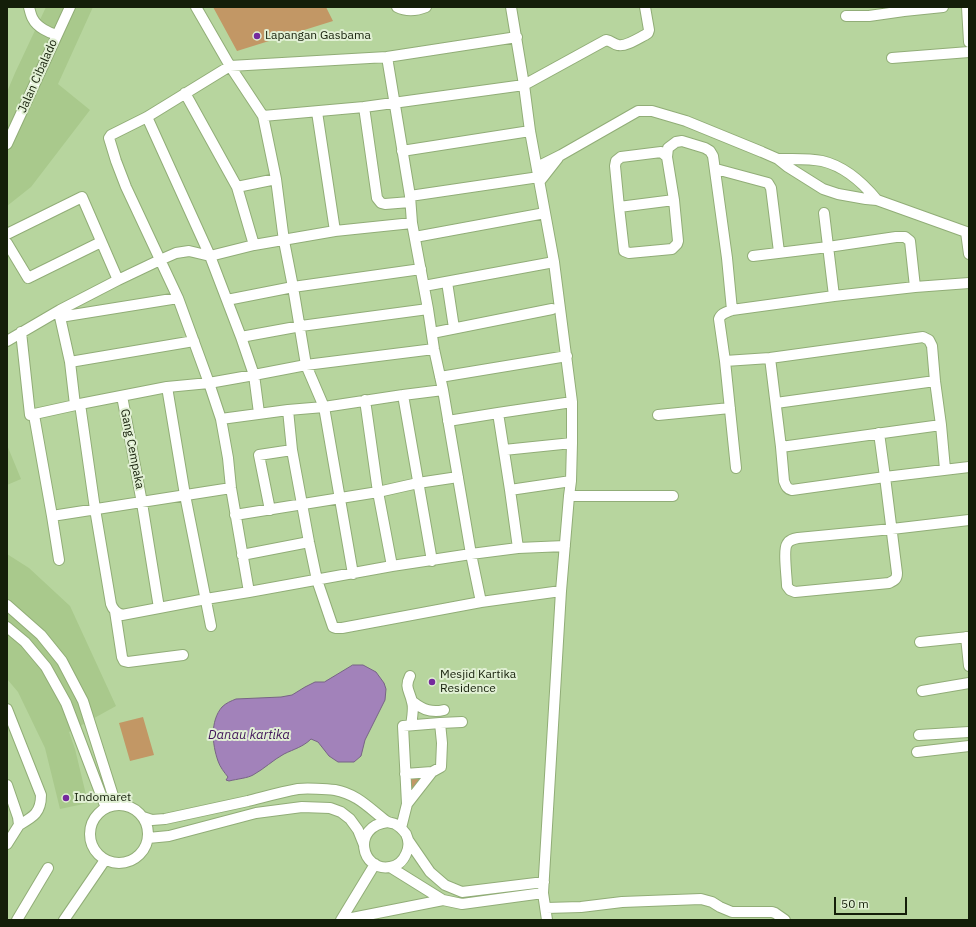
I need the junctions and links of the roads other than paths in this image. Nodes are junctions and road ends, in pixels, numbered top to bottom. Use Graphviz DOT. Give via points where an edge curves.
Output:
graph roads {
  1 [pos="29,7"];
  2 [pos="70,7"];
  3 [pos="196,7"];
  4 [pos="397,7"];
  5 [pos="426,7"];
  6 [pos="512,7"];
  7 [pos="645,7"];
  8 [pos="943,7"];
  9 [pos="967,7"];
  10 [pos="868,11"];
  11 [pos="846,16"];
  12 [pos="57,35"];
  13 [pos="517,37"];
  14 [pos="969,42"];
  15 [pos="969,52"];
  16 [pos="387,58"];
  17 [pos="892,58"];
  18 [pos="230,66"];
  19 [pos="524,85"];
  20 [pos="185,94"];
  21 [pos="395,103"];
  22 [pos="364,107"];
  23 [pos="317,112"];
  24 [pos="263,116"];
  25 [pos="147,117"];
  26 [pos="530,131"];
  27 [pos="7,144"];
  28 [pos="402,151"];
  29 [pos="560,155"];
  30 [pos="667,157"];
  31 [pos="778,159"];
  32 [pos="716,169"];
  33 [pos="539,175"];
  34 [pos="276,179"];
  35 [pos="237,186"];
  36 [pos="410,199"];
  37 [pos="674,200"];
  38 [pos="877,200"];
  39 [pos="619,208"];
  40 [pos="545,213"];
  41 [pos="824,213"];
  42 [pos="412,222"];
  43 [pos="334,232"];
  44 [pos="967,233"];
  45 [pos="7,234"];
  46 [pos="415,237"];
  47 [pos="284,241"];
  48 [pos="101,242"];
  49 [pos="7,243"];
  50 [pos="254,245"];
  51 [pos="828,247"];
  52 [pos="779,252"];
  53 [pos="969,254"];
  54 [pos="210,256"];
  55 [pos="753,256"];
  56 [pos="160,260"];
  57 [pos="554,262"];
  58 [pos="421,269"];
  59 [pos="118,280"];
  60 [pos="447,282"];
  61 [pos="969,283"];
  62 [pos="424,286"];
  63 [pos="293,287"];
  64 [pos="915,287"];
  65 [pos="834,296"];
  66 [pos="178,298"];
  67 [pos="227,300"];
  68 [pos="428,309"];
  69 [pos="552,309"];
  70 [pos="732,310"];
  71 [pos="60,313"];
  72 [pos="300,326"];
  73 [pos="454,328"];
  74 [pos="21,332"];
  75 [pos="432,333"];
  76 [pos="241,337"];
  77 [pos="7,341"];
  78 [pos="194,341"];
  79 [pos="434,349"];
  80 [pos="567,356"];
  81 [pos="770,358"];
  82 [pos="725,361"];
  83 [pos="70,362"];
  84 [pos="306,365"];
  85 [pos="254,375"];
  86 [pos="440,378"];
  87 [pos="935,381"];
  88 [pos="209,383"];
  89 [pos="167,387"];
  90 [pos="443,390"];
  91 [pos="403,395"];
  92 [pos="122,396"];
  93 [pos="364,400"];
  94 [pos="572,402"];
  95 [pos="776,403"];
  96 [pos="77,405"];
  97 [pos="324,407"];
  98 [pos="730,408"];
  99 [pos="288,410"];
  100 [pos="259,413"];
  101 [pos="498,413"];
  102 [pos="34,415"];
  103 [pos="658,415"];
  104 [pos="221,419"];
  105 [pos="448,421"];
  106 [pos="941,425"];
  107 [pos="879,433"];
  108 [pos="572,444"];
  109 [pos="781,447"];
  110 [pos="292,450"];
  111 [pos="504,450"];
  112 [pos="969,467"];
  113 [pos="736,468"];
  114 [pos="945,469"];
  115 [pos="458,477"];
  116 [pos="885,477"];
  117 [pos="571,481"];
  118 [pos="418,483"];
  119 [pos="231,488"];
  120 [pos="510,490"];
  121 [pos="378,492"];
  122 [pos="185,495"];
  123 [pos="569,496"];
  124 [pos="673,496"];
  125 [pos="341,498"];
  126 [pos="142,502"];
  127 [pos="303,505"];
  128 [pos="95,509"];
  129 [pos="270,510"];
  130 [pos="235,515"];
  131 [pos="52,516"];
  132 [pos="969,520"];
  133 [pos="892,529"];
  134 [pos="309,542"];
  135 [pos="565,546"];
  136 [pos="518,548"];
  137 [pos="471,554"];
  138 [pos="242,555"];
  139 [pos="59,560"];
  140 [pos="432,560"];
  141 [pos="392,566"];
  142 [pos="353,574"];
  143 [pos="317,580"];
  144 [pos="561,591"];
  145 [pos="249,592"];
  146 [pos="206,599"];
  147 [pos="481,602"];
  148 [pos="7,605"];
  149 [pos="159,608"];
  150 [pos="115,611"];
  151 [pos="211,626"];
  152 [pos="7,627"];
  153 [pos="967,637"];
  154 [pos="920,642"];
  155 [pos="183,655"];
  156 [pos="969,666"];
  157 [pos="410,676"];
  158 [pos="969,683"];
  159 [pos="922,691"];
  160 [pos="413,702"];
  161 [pos="7,709"];
  162 [pos="444,710"];
  163 [pos="462,722"];
  164 [pos="440,723"];
  165 [pos="411,725"];
  166 [pos="969,732"];
  167 [pos="919,735"];
  168 [pos="969,746"];
  169 [pos="917,752"];
  170 [pos="432,772"];
  171 [pos="405,774"];
  172 [pos="7,785"];
  173 [pos="407,804"];
  174 [pos="111,806"];
  175 [pos="143,817"];
  176 [pos="388,822"];
  177 [pos="19,825"];
  178 [pos="401,828"];
  179 [pos="148,838"];
  180 [pos="408,840"];
  181 [pos="7,844"];
  182 [pos="364,845"];
  183 [pos="105,860"];
  184 [pos="375,864"];
  185 [pos="390,867"];
  186 [pos="48,868"];
  187 [pos="544,882"];
  188 [pos="544,893"];
  189 [pos="444,900"];
  190 [pos="546,908"];
  191 [pos="18,920"];
  192 [pos="64,920"];
  193 [pos="341,920"];
  194 [pos="547,920"];
  195 [pos="785,920"];
  1 -- 12 [label="street" via="32,19 40,27"];
  2 -- 12 [label="street, Jalan Cibalado"];
  3 -- 18 [label="street"];
  4 -- 5 [label="street" via="414,11"];
  6 -- 13 [label="street"];
  7 -- 19 [label="street" via="649,30 645,35 623,46 606,40"];
  8 -- 10 [label="street"];
  9 -- 14 [label="street"];
  10 -- 11 [label="street"];
  12 -- 27 [label="street, Jalan Cibalado"];
  13 -- 16 [label="street"];
  13 -- 19 [label="street"];
  15 -- 17 [label="street"];
  16 -- 18 [label="street"];
  16 -- 21 [label="street"];
  18 -- 20 [label="street"];
  18 -- 24 [label="street"];
  19 -- 21 [label="street"];
  19 -- 26 [label="street"];
  20 -- 25 [label="street"];
  20 -- 35 [label="street"];
  21 -- 22 [label="street"];
  21 -- 28 [label="street"];
  22 -- 23 [label="street"];
  22 -- 36 [label="street" via="378,198 385,204"];
  23 -- 24 [label="street"];
  23 -- 43 [label="street"];
  24 -- 34 [label="street"];
  25 -- 54 [label="street"];
  25 -- 56 [label="street" via="109,138 126,187"];
  26 -- 28 [label="street"];
  26 -- 33 [label="street"];
  28 -- 36 [label="street"];
  29 -- 31 [label="street" via="638,112 652,111 686,121"];
  29 -- 33 [label="street"];
  29 -- 33 [label="street"];
  30 -- 32 [label="street" via="668,148 682,141 710,151 714,156"];
  30 -- 37 [label="street"];
  30 -- 39 [label="street" via="661,152 621,157 616,161"];
  31 -- 38 [label="street" via="823,189"];
  31 -- 38 [label="street" via="822,161 839,168 861,183"];
  32 -- 52 [label="street" via="768,183 771,188"];
  32 -- 70 [label="street"];
  33 -- 36 [label="street"];
  33 -- 40 [label="street"];
  34 -- 35 [label="street"];
  34 -- 47 [label="street"];
  35 -- 50 [label="street"];
  36 -- 42 [label="street"];
  37 -- 39 [label="street"];
  37 -- 39 [label="street" via="678,241 672,249 629,253 624,251"];
  38 -- 44 [label="street"];
  40 -- 46 [label="street"];
  40 -- 57 [label="street"];
  41 -- 51 [label="street"];
  42 -- 43 [label="street"];
  42 -- 46 [label="street"];
  43 -- 47 [label="street"];
  44 -- 53 [label="street"];
  45 -- 48 [label="street" via="82,196"];
  46 -- 58 [label="street"];
  47 -- 50 [label="street"];
  47 -- 63 [label="street"];
  48 -- 49 [label="street" via="28,278"];
  48 -- 59 [label="street"];
  50 -- 54 [label="street"];
  51 -- 52 [label="street"];
  51 -- 64 [label="street" via="905,237 910,241"];
  51 -- 65 [label="street"];
  52 -- 55 [label="street"];
  54 -- 56 [label="street" via="189,251"];
  54 -- 67 [label="street"];
  56 -- 59 [label="street"];
  56 -- 66 [label="street"];
  57 -- 60 [label="street"];
  57 -- 80 [label="street"];
  58 -- 62 [label="street"];
  58 -- 63 [label="street"];
  59 -- 71 [label="street"];
  60 -- 62 [label="street"];
  60 -- 73 [label="street"];
  61 -- 64 [label="street"];
  62 -- 68 [label="street"];
  63 -- 67 [label="street"];
  63 -- 72 [label="street"];
  64 -- 65 [label="street"];
  65 -- 70 [label="street"];
  66 -- 71 [label="street"];
  66 -- 78 [label="street"];
  67 -- 76 [label="street"];
  68 -- 72 [label="street"];
  68 -- 75 [label="street"];
  69 -- 73 [label="street"];
  70 -- 82 [label="street" via="725,312 719,319"];
  71 -- 74 [label="street"];
  71 -- 83 [label="street"];
  72 -- 76 [label="street"];
  72 -- 84 [label="street"];
  73 -- 75 [label="street"];
  74 -- 77 [label="street"];
  74 -- 102 [label="street" via="30,415"];
  75 -- 79 [label="street"];
  76 -- 85 [label="street"];
  78 -- 83 [label="street"];
  78 -- 88 [label="street"];
  79 -- 84 [label="street"];
  79 -- 86 [label="street"];
  80 -- 86 [label="street"];
  80 -- 94 [label="street"];
  81 -- 82 [label="street"];
  81 -- 87 [label="street" via="923,337 929,340 932,346"];
  81 -- 95 [label="street"];
  82 -- 98 [label="street"];
  83 -- 96 [label="street"];
  84 -- 85 [label="street"];
  84 -- 97 [label="street"];
  85 -- 88 [label="street"];
  85 -- 100 [label="street"];
  86 -- 90 [label="street"];
  87 -- 95 [label="street"];
  87 -- 106 [label="street"];
  88 -- 89 [label="street"];
  88 -- 104 [label="street"];
  89 -- 92 [label="street"];
  89 -- 122 [label="street"];
  90 -- 91 [label="street"];
  90 -- 105 [label="street"];
  91 -- 93 [label="street"];
  91 -- 118 [label="street"];
  92 -- 96 [label="street"];
  92 -- 126 [label="street, Gang Cempaka"];
  93 -- 97 [label="street"];
  93 -- 121 [label="street"];
  94 -- 101 [label="street"];
  94 -- 108 [label="street"];
  95 -- 109 [label="street"];
  96 -- 102 [label="street"];
  96 -- 128 [label="street"];
  97 -- 99 [label="street"];
  97 -- 125 [label="street"];
  98 -- 103 [label="street"];
  98 -- 113 [label="street"];
  99 -- 100 [label="street"];
  99 -- 110 [label="street"];
  100 -- 104 [label="street"];
  101 -- 105 [label="street"];
  101 -- 111 [label="street"];
  102 -- 131 [label="street"];
  104 -- 119 [label="street"];
  105 -- 115 [label="street"];
  106 -- 107 [label="street"];
  106 -- 114 [label="street"];
  107 -- 109 [label="street"];
  107 -- 116 [label="street"];
  108 -- 111 [label="street"];
  108 -- 117 [label="street"];
  109 -- 116 [label="street" via="784,482 792,490"];
  110 -- 127 [label="street"];
  110 -- 129 [label="street" via="259,455"];
  111 -- 120 [label="street"];
  112 -- 114 [label="street"];
  114 -- 116 [label="street"];
  115 -- 118 [label="street"];
  115 -- 137 [label="street"];
  116 -- 133 [label="street"];
  117 -- 120 [label="street"];
  117 -- 123 [label="street"];
  118 -- 121 [label="street"];
  118 -- 140 [label="street"];
  119 -- 122 [label="street"];
  119 -- 130 [label="street"];
  120 -- 136 [label="street"];
  121 -- 125 [label="street"];
  121 -- 141 [label="street"];
  122 -- 126 [label="street"];
  122 -- 146 [label="street"];
  123 -- 124 [label="street"];
  123 -- 135 [label="street"];
  125 -- 127 [label="street"];
  125 -- 142 [label="street"];
  126 -- 128 [label="street"];
  126 -- 149 [label="street, Gang Cempaka"];
  127 -- 129 [label="street"];
  127 -- 134 [label="street"];
  128 -- 131 [label="street"];
  128 -- 150 [label="street" via="111,604"];
  129 -- 130 [label="street"];
  130 -- 138 [label="street"];
  131 -- 139 [label="street"];
  132 -- 133 [label="street"];
  133 -- 133 [label="street" via="791,540 785,551 787,586 795,592 889,583 895,580 897,573"];
  134 -- 138 [label="street"];
  134 -- 143 [label="street"];
  135 -- 136 [label="street"];
  135 -- 144 [label="street"];
  136 -- 137 [label="street"];
  137 -- 140 [label="street"];
  137 -- 147 [label="street"];
  138 -- 145 [label="street"];
  140 -- 141 [label="street"];
  141 -- 142 [label="street"];
  142 -- 143 [label="street"];
  143 -- 145 [label="street"];
  143 -- 147 [label="street" via="331,623 336,628"];
  144 -- 147 [label="street"];
  144 -- 187 [label="street"];
  145 -- 146 [label="street"];
  146 -- 149 [label="street"];
  146 -- 151 [label="street"];
  148 -- 174 [label="street" via="41,635 62,661 83,701"];
  149 -- 150 [label="street" via="122,615"];
  150 -- 155 [label="street" via="124,661"];
  152 -- 174 [label="street" via="25,642 46,667 66,703"];
  153 -- 154 [label="street"];
  153 -- 156 [label="street"];
  157 -- 160 [label="street" via="407,688"];
  158 -- 159 [label="street"];
  160 -- 162 [label="street" via="426,710"];
  160 -- 165 [label="street"];
  161 -- 177 [label="street" via="41,795 38,810"];
  163 -- 164 [label="street"];
  164 -- 165 [label="street"];
  164 -- 170 [label="street" via="441,767"];
  165 -- 171 [label="street" via="403,726"];
  166 -- 167 [label="street"];
  168 -- 169 [label="street"];
  170 -- 171 [label="street"];
  170 -- 173 [label="street"];
  171 -- 173 [label="street"];
  172 -- 177 [label="street"];
  173 -- 178 [label="street"];
  174 -- 175 [label="street" via="125,805"];
  174 -- 183 [label="street" via="96,816 90,828 90,840 95,852"];
  175 -- 176 [label="street" via="152,820 165,819 300,789 334,790 350,795"];
  175 -- 179 [label="street"];
  176 -- 178 [label="street"];
  176 -- 182 [label="street" via="369,830"];
  177 -- 181 [label="street"];
  178 -- 180 [label="street"];
  179 -- 182 [label="street" via="169,836 256,813 316,807 330,808 350,819"];
  179 -- 183 [label="street" via="144,849 137,857 127,862"];
  180 -- 185 [label="street" via="407,854 403,860"];
  180 -- 187 [label="street" via="430,872 445,885 462,892"];
  182 -- 184 [label="street" via="369,859"];
  183 -- 192 [label="street"];
  184 -- 185 [label="street"];
  184 -- 193 [label="street"];
  185 -- 189 [label="street"];
  186 -- 191 [label="street"];
  187 -- 188 [label="street"];
  188 -- 189 [label="street" via="462,904"];
  188 -- 190 [label="street"];
  189 -- 193 [label="street"];
  190 -- 194 [label="street"];
  190 -- 195 [label="street" via="701,899 729,911 772,912"];
}
